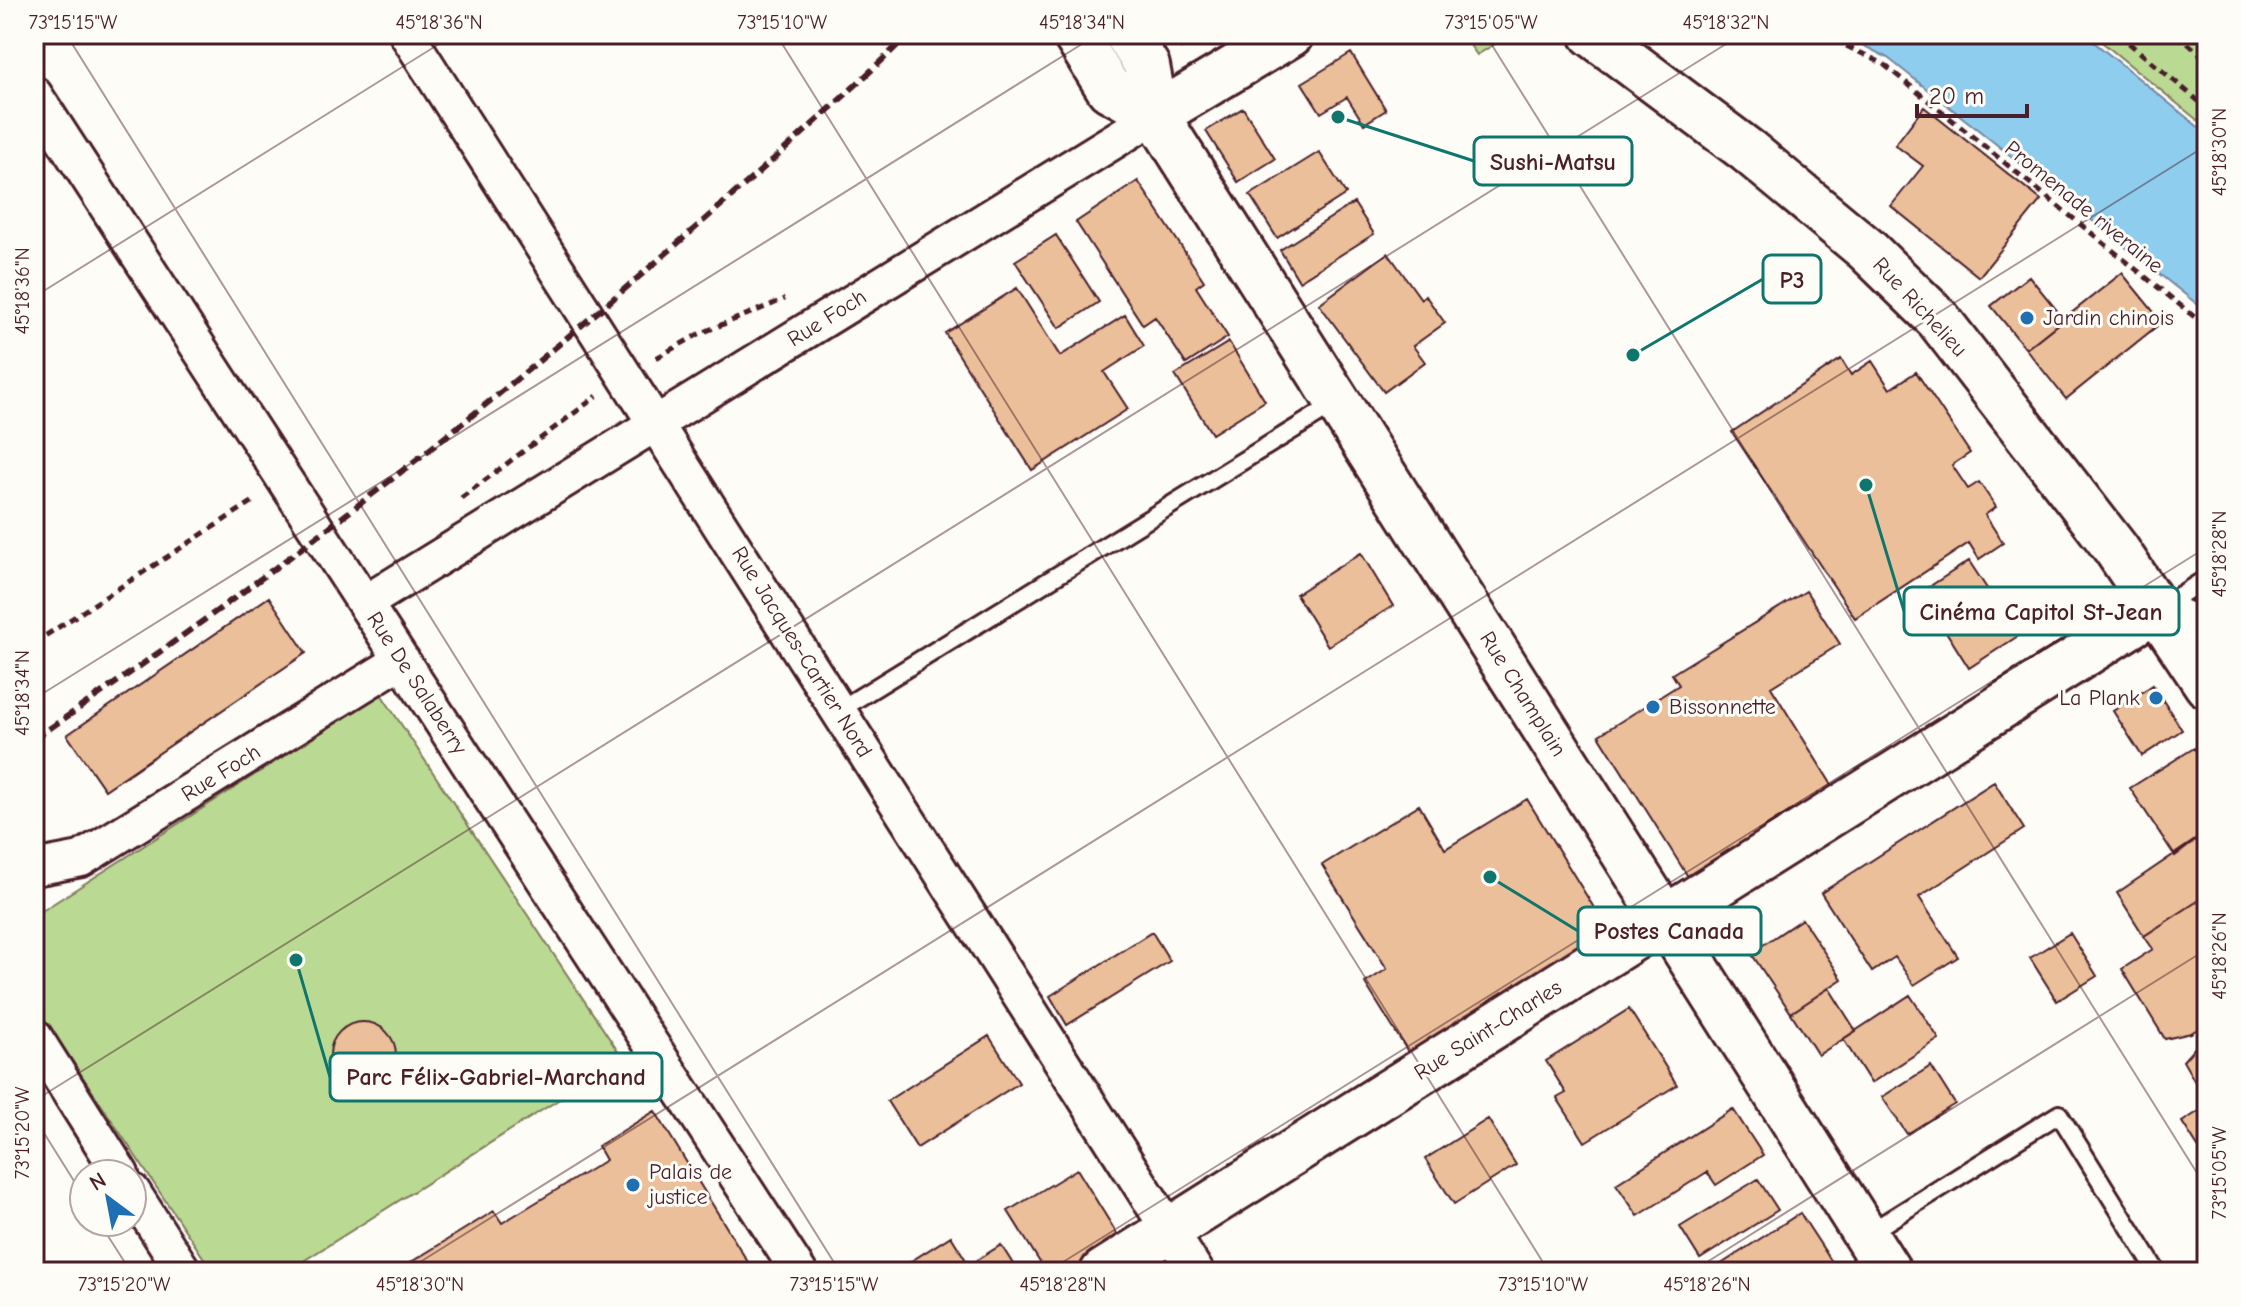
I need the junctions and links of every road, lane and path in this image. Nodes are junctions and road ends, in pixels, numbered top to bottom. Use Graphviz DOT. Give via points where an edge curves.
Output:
graph roads {
  1 [pos="407,34"];
  2 [pos="1075,34"];
  3 [pos="1127,34"];
  4 [pos="1291,34"];
  5 [pos="1592,34"];
  6 [pos="1821,34"];
  7 [pos="2118,34"];
  8 [pos="2177,34"];
  9 [pos="2207,60"];
  10 [pos="34,94"];
  11 [pos="2207,108"];
  12 [pos="1156,115"];
  13 [pos="2207,327"];
  14 [pos="1338,402"];
  15 [pos="656,423"];
  16 [pos="2207,578"];
  17 [pos="365,603"];
  18 [pos="2158,608"];
  19 [pos="2207,628"];
  20 [pos="402,660"];
  21 [pos="2207,685"];
  22 [pos="839,710"];
  23 [pos="34,868"];
  24 [pos="1665,918"];
  25 [pos="34,1036"];
  26 [pos="111,1158"];
  27 [pos="148,1216"];
  28 [pos="1170,1230"];
  29 [pos="1866,1235"];
  30 [pos="184,1272"];
  31 [pos="799,1272"];
  32 [pos="1103,1272"];
  33 [pos="1196,1272"];
  34 [pos="1889,1272"];
  35 [pos="2157,1272"];
  1 -- 15 [label="street, Rue Jacques-Cartier Nord"];
  2 -- 12 [label="street, Rue Champlain" via="1109,89"];
  3 -- 12 [label="street, Rue Champlain" via="1147,66"];
  4 -- 12 [label="street, Rue Foch"];
  5 -- 18 [label="street, Rue Richelieu" via="1795,190 1938,319"];
  6 -- 13 [label="path, Promenade riveraine" via="1882,63"];
  7 -- 11 [label="path"];
  8 -- 9 [label="path"];
  10 -- 17 [label="street, Rue De Salaberry"];
  12 -- 14 [label="street, Rue Champlain"];
  12 -- 15 [label="street, Rue Foch"];
  14 -- 22 [label="lane"];
  14 -- 24 [label="street, Rue Champlain"];
  15 -- 17 [label="street, Rue Foch"];
  15 -- 22 [label="street, Rue Jacques-Cartier Nord"];
  16 -- 18 [label="lane"];
  17 -- 20 [label="street, Rue De Salaberry"];
  18 -- 19 [label="street"];
  18 -- 21 [label="street, Rue Richelieu"];
  18 -- 24 [label="street, Rue Saint-Charles"];
  20 -- 23 [label="street, Rue Foch" via="81,859"];
  20 -- 31 [label="street, Rue De Salaberry"];
  22 -- 28 [label="street, Rue Jacques-Cartier Nord"];
  24 -- 28 [label="street, Rue Saint-Charles"];
  24 -- 29 [label="street, Rue Champlain"];
  25 -- 26 [label="street"];
  27 -- 30 [label="street"];
  28 -- 32 [label="street, Rue Saint-Charles"];
  28 -- 33 [label="street, Rue Jacques-Cartier Nord"];
  29 -- 34 [label="street, Rue Champlain"];
  29 -- 35 [label="lane" via="2059,1114"];
}
